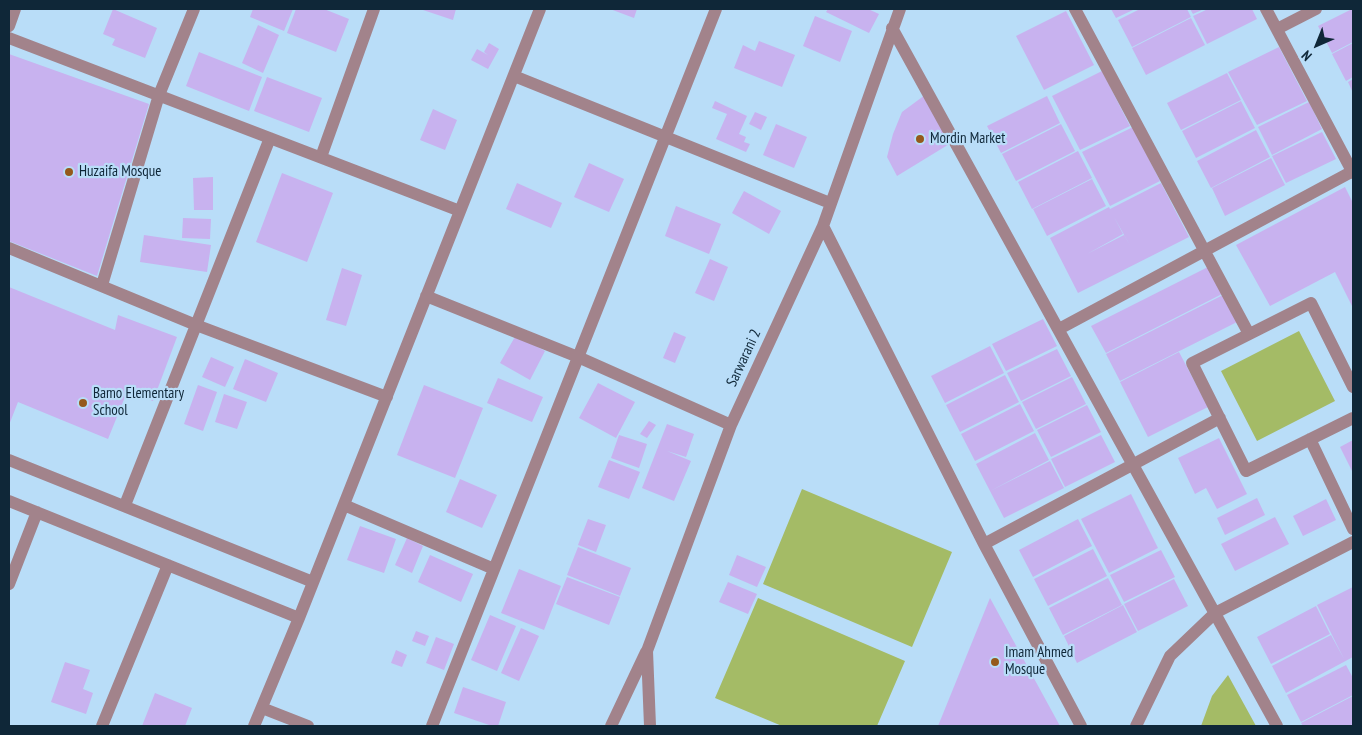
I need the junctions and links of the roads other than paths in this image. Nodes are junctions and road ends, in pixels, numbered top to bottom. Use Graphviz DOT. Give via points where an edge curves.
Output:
graph roads {
  1 [pos="15,9"];
  2 [pos="194,9"];
  3 [pos="374,9"];
  4 [pos="540,9"];
  5 [pos="716,9"];
  6 [pos="900,9"];
  7 [pos="1075,9"];
  8 [pos="1266,9"];
  9 [pos="1316,9"];
  10 [pos="9,24"];
  11 [pos="892,28"];
  12 [pos="1277,29"];
  13 [pos="9,38"];
  14 [pos="514,76"];
  15 [pos="158,95"];
  16 [pos="666,137"];
  17 [pos="270,138"];
  18 [pos="321,157"];
  19 [pos="1353,172"];
  20 [pos="830,203"];
  21 [pos="460,211"];
  22 [pos="823,226"];
  23 [pos="9,248"];
  24 [pos="1205,251"];
  25 [pos="102,285"];
  26 [pos="426,296"];
  27 [pos="196,325"];
  28 [pos="1058,329"];
  29 [pos="1249,334"];
  30 [pos="578,357"];
  31 [pos="1353,387"];
  32 [pos="386,397"];
  33 [pos="1220,418"];
  34 [pos="1353,418"];
  35 [pos="732,425"];
  36 [pos="1310,440"];
  37 [pos="9,460"];
  38 [pos="1133,464"];
  39 [pos="9,501"];
  40 [pos="125,505"];
  41 [pos="344,505"];
  42 [pos="38,512"];
  43 [pos="1353,529"];
  44 [pos="1353,542"];
  45 [pos="984,544"];
  46 [pos="168,566"];
  47 [pos="494,569"];
  48 [pos="313,582"];
  49 [pos="9,584"];
  50 [pos="1215,613"];
  51 [pos="299,618"];
  52 [pos="647,651"];
  53 [pos="262,708"];
  54 [pos="102,726"];
  55 [pos="254,726"];
  56 [pos="308,726"];
  57 [pos="432,726"];
  58 [pos="611,726"];
  59 [pos="650,726"];
  60 [pos="1081,726"];
  61 [pos="1136,726"];
  62 [pos="1277,726"];
  1 -- 10 [label="street"];
  2 -- 15 [label="street"];
  3 -- 18 [label="street"];
  4 -- 14 [label="street"];
  5 -- 16 [label="street"];
  6 -- 11 [label="street, Sarwarani 2"];
  7 -- 24 [label="street"];
  8 -- 12 [label="street"];
  9 -- 12 [label="street"];
  11 -- 20 [label="street, Sarwarani 2"];
  11 -- 28 [label="street"];
  12 -- 19 [label="street"];
  13 -- 15 [label="street"];
  14 -- 16 [label="street"];
  14 -- 21 [label="street"];
  15 -- 17 [label="street"];
  15 -- 25 [label="street"];
  16 -- 20 [label="street"];
  16 -- 30 [label="street"];
  17 -- 18 [label="street"];
  17 -- 27 [label="street"];
  18 -- 21 [label="street"];
  19 -- 24 [label="street"];
  20 -- 22 [label="street, Sarwarani 2"];
  21 -- 26 [label="street"];
  22 -- 35 [label="street, Sarwarani 2"];
  22 -- 45 [label="street"];
  23 -- 25 [label="street"];
  24 -- 28 [label="street"];
  24 -- 29 [label="street"];
  25 -- 27 [label="street"];
  26 -- 30 [label="street"];
  26 -- 32 [label="street"];
  27 -- 32 [label="street"];
  27 -- 40 [label="street"];
  28 -- 38 [label="street"];
  29 -- 31 [label="street" via="1311,303"];
  29 -- 33 [label="street" via="1192,362"];
  30 -- 35 [label="street"];
  30 -- 47 [label="street"];
  32 -- 41 [label="street"];
  33 -- 36 [label="street" via="1246,471"];
  33 -- 38 [label="street"];
  34 -- 36 [label="street"];
  35 -- 52 [label="street, Sarwarani 2"];
  36 -- 43 [label="street"];
  37 -- 40 [label="street"];
  38 -- 45 [label="street"];
  38 -- 50 [label="street"];
  39 -- 42 [label="street"];
  40 -- 48 [label="street"];
  41 -- 47 [label="street"];
  41 -- 48 [label="street"];
  42 -- 46 [label="street"];
  42 -- 49 [label="street"];
  44 -- 50 [label="street"];
  45 -- 60 [label="street"];
  46 -- 51 [label="street"];
  46 -- 54 [label="street"];
  47 -- 57 [label="street"];
  48 -- 51 [label="street"];
  50 -- 61 [label="street" via="1170,656"];
  50 -- 62 [label="street"];
  51 -- 53 [label="street"];
  52 -- 58 [label="street"];
  52 -- 59 [label="street, Sarwarani 2"];
  53 -- 55 [label="street"];
  53 -- 56 [label="street"];
}
